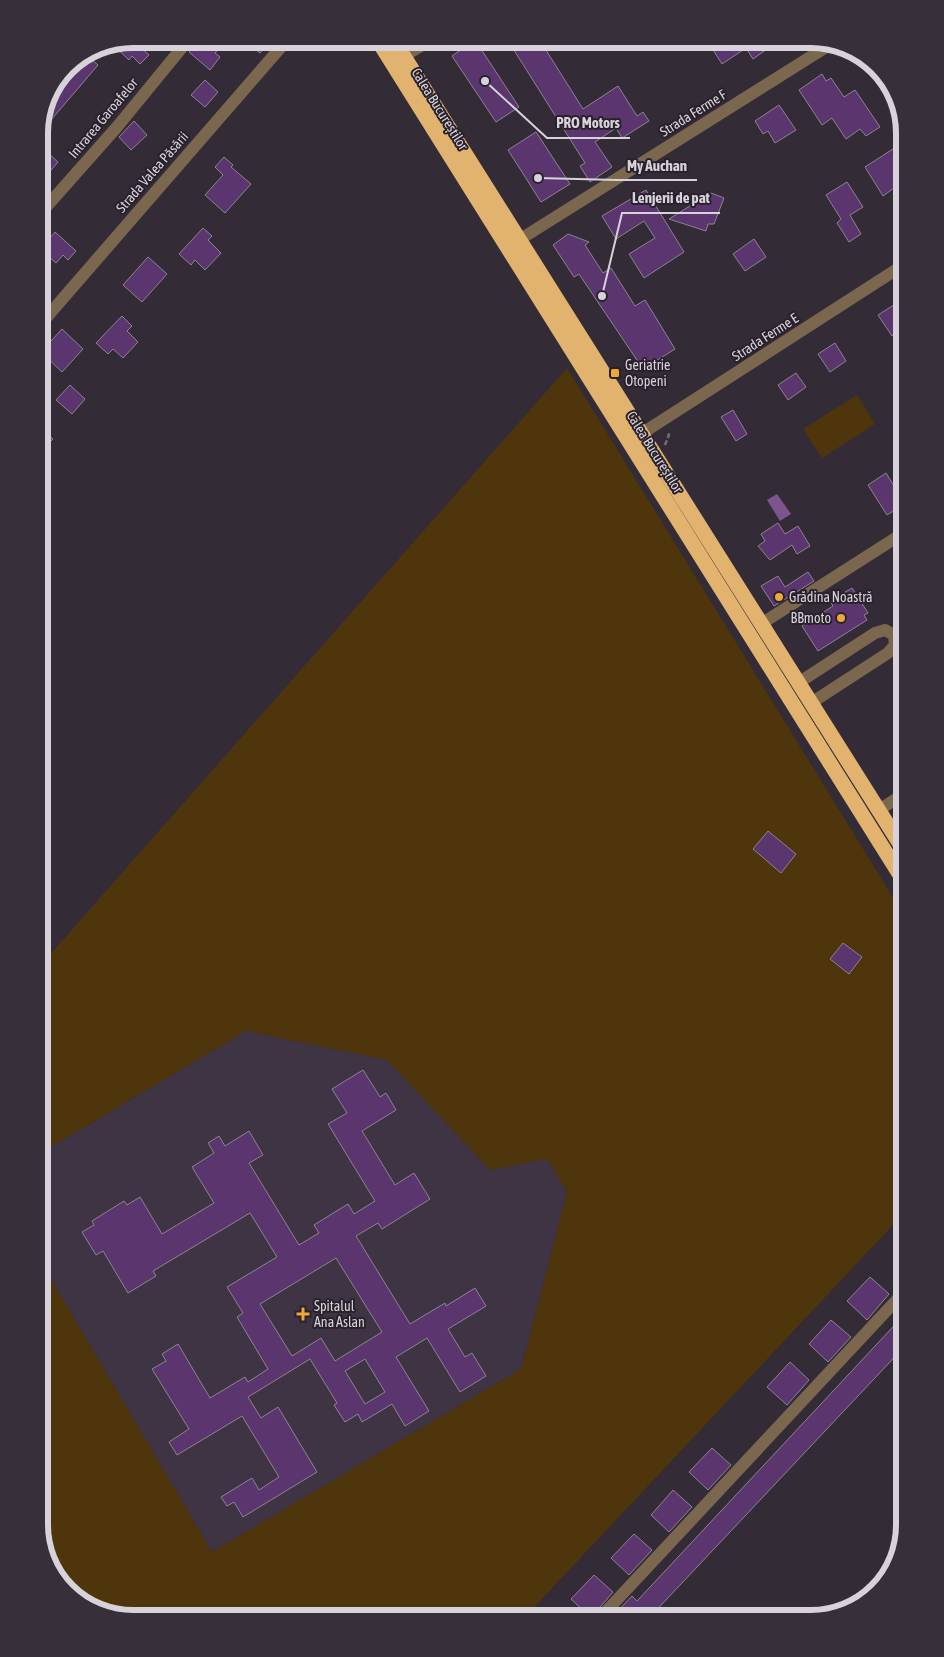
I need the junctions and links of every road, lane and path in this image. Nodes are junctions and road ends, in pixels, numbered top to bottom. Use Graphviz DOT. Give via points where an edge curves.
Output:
graph roads {
  1 [pos="181,48"];
  2 [pos="280,48"];
  3 [pos="383,48"];
  4 [pos="399,48"];
  5 [pos="417,48"];
  6 [pos="824,49"];
  7 [pos="404,56"];
  8 [pos="48,205"];
  9 [pos="520,240"];
  10 [pos="896,270"];
  11 [pos="48,316"];
  12 [pos="661,422"];
  13 [pos="641,434"];
  14 [pos="665,447"];
  15 [pos="896,538"];
  16 [pos="761,624"];
  17 [pos="798,682"];
  18 [pos="811,703"];
  19 [pos="896,799"];
  20 [pos="879,810"];
  21 [pos="896,837"];
  22 [pos="896,869"];
  23 [pos="896,1301"];
  24 [pos="609,1610"];
  1 -- 8 [label="street, Intrarea Garoafelor"];
  2 -- 11 [label="street, Strada Valea Păsării"];
  3 -- 22 [label="highway, Calea Bucureștilor"];
  4 -- 7 [label="highway, Calea Bucureștilor"];
  5 -- 7 [label="street"];
  6 -- 9 [label="street, Strada Ferme F"];
  7 -- 9 [label="highway, Calea Bucureștilor"];
  9 -- 13 [label="highway, Calea Bucureștilor"];
  10 -- 12 [label="street, Strada Ferme E"];
  12 -- 13 [label="street, Strada Ferme E"];
  12 -- 14 [label="path" via="669,435"];
  13 -- 16 [label="highway, Calea Bucureștilor"];
  15 -- 16 [label="street"];
  16 -- 17 [label="highway, Calea Bucureștilor"];
  17 -- 18 [label="highway, Calea Bucureștilor"];
  17 -- 18 [label="street" via="875,633 885,630 894,635 895,644 888,653"];
  18 -- 20 [label="highway, Calea Bucureștilor"];
  19 -- 20 [label="street"];
  20 -- 21 [label="highway, Calea Bucureștilor"];
  23 -- 24 [label="street"];
}
